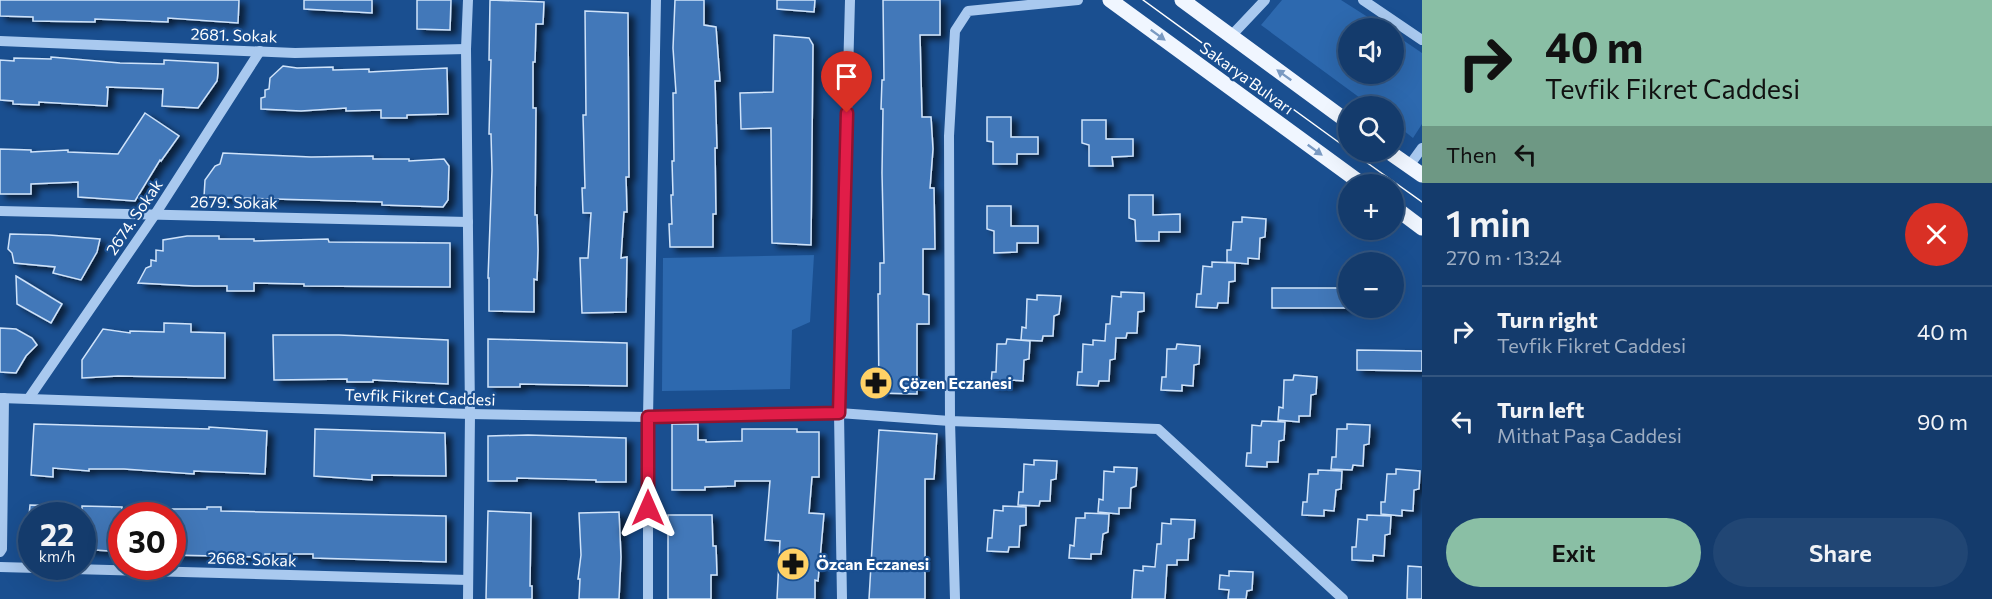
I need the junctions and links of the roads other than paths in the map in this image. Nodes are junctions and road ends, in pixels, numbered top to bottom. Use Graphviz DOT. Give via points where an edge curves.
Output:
graph roads {
  1 [pos="468,0"];
  2 [pos="656,0"];
  3 [pos="850,0"];
  4 [pos="1078,0"];
  5 [pos="1110,0"];
  6 [pos="1182,0"];
  7 [pos="1265,0"];
  8 [pos="1363,0"];
  9 [pos="1231,36"];
  10 [pos="1422,40"];
  11 [pos="0,41"];
  12 [pos="466,49"];
  13 [pos="260,51"];
  14 [pos="1338,115"];
  15 [pos="1422,148"];
  16 [pos="1403,162"];
  17 [pos="1416,171"];
  18 [pos="1348,174"];
  19 [pos="0,211"];
  20 [pos="1404,214"];
  21 [pos="154,216"];
  22 [pos="468,222"];
  23 [pos="1422,228"];
  24 [pos="2,398"];
  25 [pos="29,398"];
  26 [pos="839,413"];
  27 [pos="470,414"];
  28 [pos="648,417"];
  29 [pos="950,421"];
  30 [pos="0,552"];
  31 [pos="0,567"];
  32 [pos="468,580"];
  33 [pos="468,599"];
  34 [pos="648,599"];
  35 [pos="842,599"];
  36 [pos="955,599"];
  37 [pos="1343,599"];
  1 -- 12 [label="street"];
  2 -- 28 [label="street"];
  3 -- 26 [label="street"];
  4 -- 29 [label="street" via="968,11 955,31 949,136"];
  5 -- 18 [label="main road, Sakarya Bulvarı, one-way"];
  6 -- 9 [label="main road, Sakarya Bulvarı"];
  7 -- 9 [label="street"];
  8 -- 10 [label="street"];
  14 -- 9 [label="main road, Sakarya Bulvarı, one-way"];
  11 -- 13 [label="street, 2681. Sokak"];
  12 -- 13 [label="street, 2681. Sokak"];
  12 -- 22 [label="street"];
  13 -- 21 [label="street, 2674. Sokak"];
  15 -- 17 [label="street"];
  16 -- 17 [label="main road"];
  19 -- 21 [label="street, 2679. Sokak"];
  20 -- 23 [label="main road"];
  21 -- 22 [label="street, 2679. Sokak"];
  21 -- 25 [label="street, 2674. Sokak"];
  22 -- 27 [label="street"];
  24 -- 25 [label="street, Tevfik Fikret Caddesi"];
  24 -- 30 [label="street"];
  25 -- 27 [label="street, Tevfik Fikret Caddesi"];
  26 -- 28 [label="street, Tevfik Fikret Caddesi"];
  26 -- 29 [label="street, Tevfik Fikret Caddesi"];
  26 -- 35 [label="street"];
  27 -- 28 [label="street, Tevfik Fikret Caddesi"];
  27 -- 32 [label="street"];
  28 -- 34 [label="street"];
  29 -- 36 [label="street"];
  29 -- 37 [label="street, Tevfik Fikret Caddesi" via="1158,429"];
  31 -- 32 [label="street, 2668. Sokak"];
  32 -- 33 [label="street"];
}
